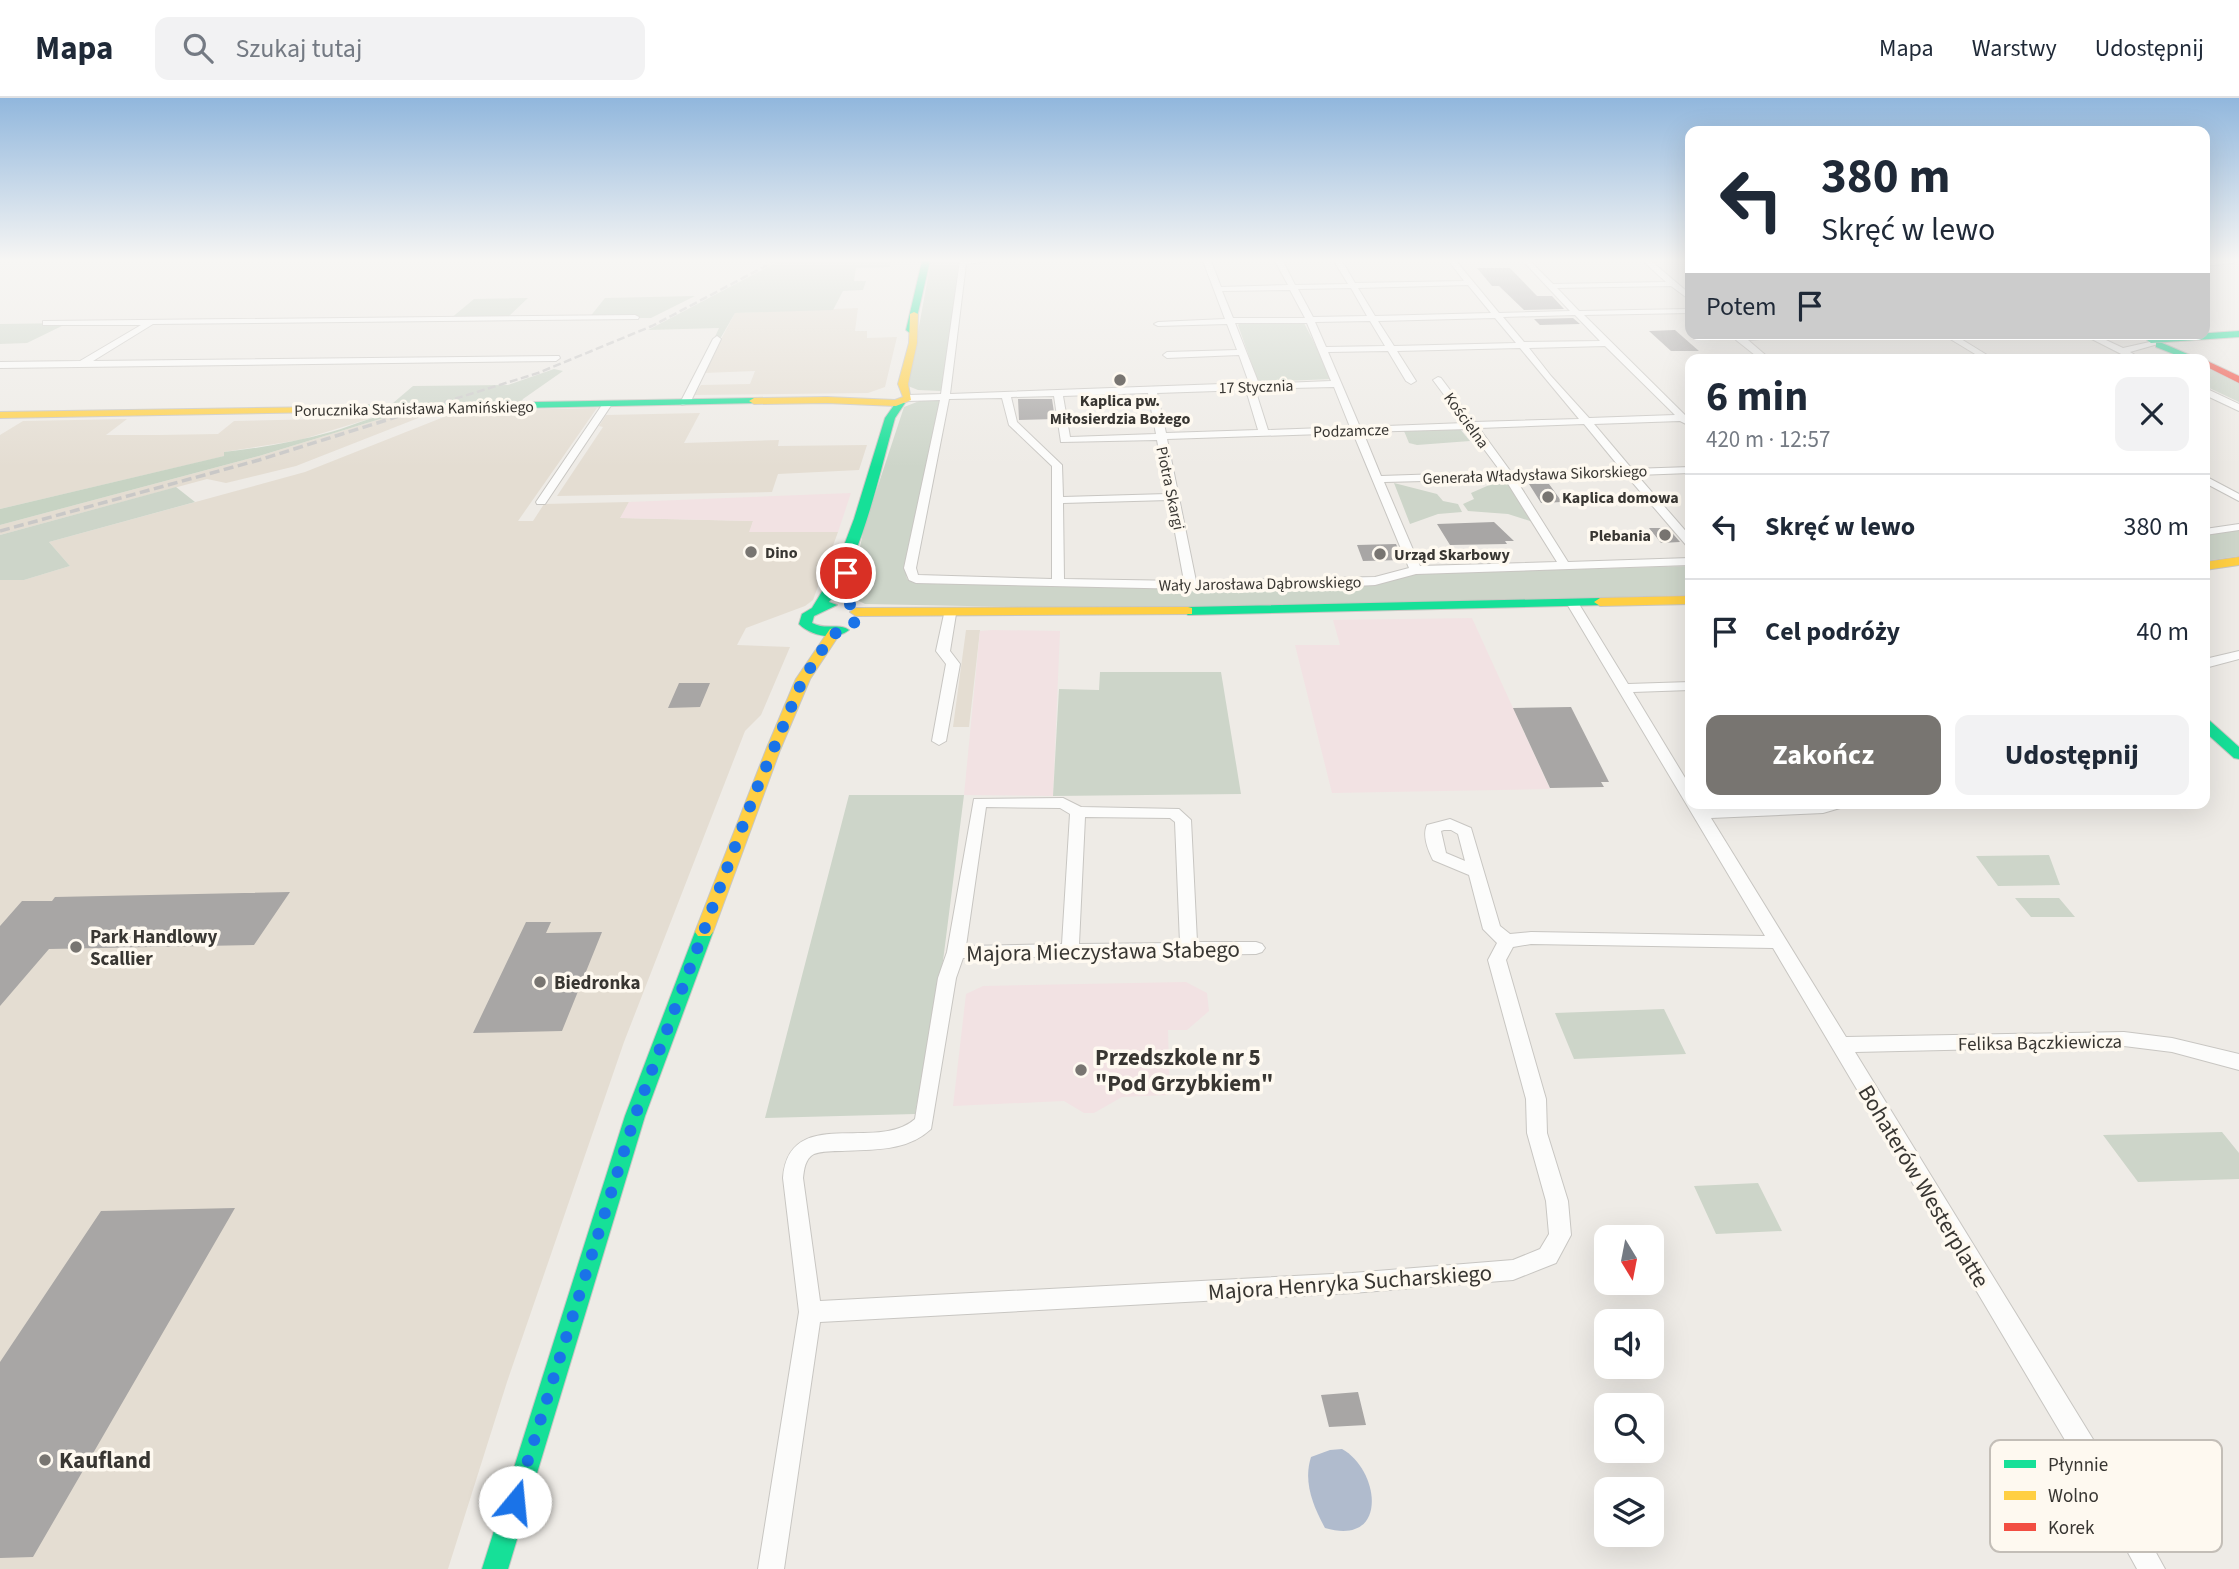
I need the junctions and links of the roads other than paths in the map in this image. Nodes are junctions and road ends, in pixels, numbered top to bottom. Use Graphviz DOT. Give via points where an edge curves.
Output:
graph roads {
  1 [pos="138,330"];
  2 [pos="911,330"];
  3 [pos="954,330"];
  4 [pos="1234,330"];
  5 [pos="1315,330"];
  6 [pos="1380,330"];
  7 [pos="1508,330"];
  8 [pos="1593,330"];
  9 [pos="2239,334"];
  10 [pos="2210,336"];
  11 [pos="717,339"];
  12 [pos="1742,340"];
  13 [pos="1957,340"];
  14 [pos="2099,340"];
  15 [pos="2153,341"];
  16 [pos="1606,343"];
  17 [pos="1520,345"];
  18 [pos="1390,348"];
  19 [pos="1324,350"];
  20 [pos="2123,351"];
  21 [pos="1243,352"];
  22 [pos="1760,354"];
  23 [pos="1981,354"];
  24 [pos="2129,354"];
  25 [pos="2183,354"];
  26 [pos="1167,355"];
  27 [pos="556,358"];
  28 [pos="82,364"];
  29 [pos="0,365"];
  30 [pos="2210,366"];
  31 [pos="1438,380"];
  32 [pos="2239,380"];
  33 [pos="1411,381"];
  34 [pos="1338,384"];
  35 [pos="1252,386"];
  36 [pos="1152,390"];
  37 [pos="1058,393"];
  38 [pos="1006,395"];
  39 [pos="2210,395"];
  40 [pos="945,397"];
  41 [pos="896,399"];
  42 [pos="685,403"];
  43 [pos="607,404"];
  44 [pos="2239,408"];
  45 [pos="0,415"];
  46 [pos="1685,415"];
  47 [pos="1685,417"];
  48 [pos="1589,421"];
  49 [pos="1471,425"];
  50 [pos="1359,430"];
  51 [pos="1264,433"];
  52 [pos="1160,437"];
  53 [pos="1065,440"];
  54 [pos="1037,447"];
  55 [pos="1685,470"];
  56 [pos="1631,472"];
  57 [pos="1508,475"];
  58 [pos="1378,478"];
  59 [pos="2210,482"];
  60 [pos="1173,497"];
  61 [pos="2239,498"];
  62 [pos="1057,500"];
  63 [pos="541,502"];
  64 [pos="2239,527"];
  65 [pos="2210,531"];
  66 [pos="1685,537"];
  67 [pos="2239,561"];
  68 [pos="844,562"];
  69 [pos="1685,562"];
  70 [pos="2210,565"];
  71 [pos="1565,566"];
  72 [pos="1416,570"];
  73 [pos="1058,583"];
  74 [pos="1192,585"];
  75 [pos="1685,600"];
  76 [pos="1573,604"];
  77 [pos="851,606"];
  78 [pos="818,608"];
  79 [pos="950,614"];
  80 [pos="813,630"];
  81 [pos="835,632"];
  82 [pos="2239,655"];
  83 [pos="2210,662"];
  84 [pos="803,679"];
  85 [pos="1685,687"];
  86 [pos="1625,688"];
  87 [pos="2210,729"];
  88 [pos="939,741"];
  89 [pos="2239,755"];
  90 [pos="1685,788"];
  91 [pos="1697,809"];
  92 [pos="1078,812"];
  93 [pos="1476,872"];
  94 [pos="1507,941"];
  95 [pos="1777,942"];
  96 [pos="1256,948"];
  97 [pos="1189,949"];
  98 [pos="1070,950"];
  99 [pos="956,951"];
  100 [pos="1838,1045"];
  101 [pos="2239,1062"];
  102 [pos="810,1312"];
  103 [pos="2079,1440"];
  104 [pos="2143,1552"];
  105 [pos="495,1569"];
  106 [pos="771,1569"];
  107 [pos="2152,1569"];
  1 -- 28 [label="street"];
  2 -- 41 [label="street"];
  3 -- 40 [label="street"];
  4 -- 21 [label="street"];
  5 -- 19 [label="street"];
  6 -- 18 [label="street"];
  7 -- 17 [label="street"];
  8 -- 16 [label="street"];
  9 -- 10 [label="street"];
  11 -- 42 [label="street"];
  12 -- 22 [label="street"];
  13 -- 23 [label="street"];
  14 -- 20 [label="street"];
  15 -- 20 [label="street"];
  15 -- 25 [label="street"];
  16 -- 17 [label="street"];
  16 -- 46 [label="street"];
  17 -- 18 [label="street"];
  17 -- 48 [label="street"];
  18 -- 19 [label="street"];
  18 -- 33 [label="street"];
  19 -- 34 [label="street"];
  20 -- 24 [label="street"];
  21 -- 26 [label="street"];
  21 -- 35 [label="street"];
  27 -- 28 [label="street"];
  28 -- 29 [label="street"];
  30 -- 32 [label="street"];
  31 -- 49 [label="street, Kościelna"];
  34 -- 35 [label="street, 17 Stycznia"];
  34 -- 50 [label="street"];
  35 -- 36 [label="street, 17 Stycznia"];
  35 -- 51 [label="street"];
  36 -- 37 [label="street, 17 Stycznia"];
  36 -- 52 [label="street, Piotra Skargi"];
  37 -- 38 [label="street, 17 Stycznia"];
  37 -- 53 [label="street"];
  38 -- 40 [label="street, 17 Stycznia"];
  38 -- 54 [label="street" via="1012,423"];
  39 -- 44 [label="street"];
  40 -- 41 [label="street, 17 Stycznia"];
  40 -- 73 [label="street, Wały Jarosława Dąbrowskiego" via="913,550 913,577 933,582"];
  41 -- 42 [label="street, Porucznika Stanisława Kamińskiego"];
  41 -- 68 [label="street"];
  42 -- 43 [label="street, Porucznika Stanisława Kamińskiego"];
  43 -- 45 [label="street, Porucznika Stanisława Kamińskiego"];
  43 -- 63 [label="street"];
  47 -- 48 [label="street, Podzamcze"];
  48 -- 49 [label="street, Podzamcze"];
  48 -- 56 [label="street"];
  49 -- 50 [label="street, Podzamcze"];
  49 -- 57 [label="street, Kościelna"];
  50 -- 51 [label="street, Podzamcze"];
  50 -- 58 [label="street"];
  51 -- 52 [label="street, Podzamcze"];
  52 -- 53 [label="street, Podzamcze"];
  52 -- 60 [label="street, Piotra Skargi"];
  53 -- 54 [label="street, Podzamcze"];
  54 -- 62 [label="street" via="1057,465"];
  55 -- 56 [label="street, Generała Władysława Sikorskiego"];
  56 -- 57 [label="street, Generała Władysława Sikorskiego"];
  56 -- 66 [label="street"];
  57 -- 58 [label="street, Generała Władysława Sikorskiego"];
  57 -- 71 [label="street, Kościelna"];
  58 -- 72 [label="street"];
  59 -- 61 [label="street"];
  60 -- 62 [label="street"];
  60 -- 74 [label="street, Piotra Skargi"];
  62 -- 73 [label="street"];
  64 -- 65 [label="street"];
  67 -- 70 [label="street"];
  68 -- 77 [label="street"];
  68 -- 78 [label="street"];
  69 -- 71 [label="street, Wały Jarosława Dąbrowskiego"];
  71 -- 72 [label="street, Wały Jarosława Dąbrowskiego"];
  72 -- 74 [label="street, Wały Jarosława Dąbrowskiego" via="1355,582"];
  73 -- 74 [label="street, Wały Jarosława Dąbrowskiego"];
  75 -- 76 [label="street, Wały Jarosława Dąbrowskiego"];
  76 -- 79 [label="street, Wały Jarosława Dąbrowskiego"];
  76 -- 86 [label="street, Bohaterów Westerplatte"];
  77 -- 78 [label="street"];
  77 -- 79 [label="street, Wały Jarosława Dąbrowskiego"];
  77 -- 81 [label="street"];
  78 -- 80 [label="street" via="804,620"];
  79 -- 88 [label="street" via="943,651 953,664"];
  80 -- 81 [label="street"];
  80 -- 84 [label="street"];
  81 -- 84 [label="street"];
  82 -- 83 [label="street"];
  84 -- 105 [label="street" via="747,815 622,1153"];
  85 -- 86 [label="street"];
  86 -- 90 [label="street, Bohaterów Westerplatte"];
  87 -- 89 [label="street"];
  91 -- 95 [label="street, Bohaterów Westerplatte"];
  92 -- 97 [label="street" via="1174,813 1183,820"];
  92 -- 98 [label="street"];
  92 -- 99 [label="street" via="1063,803 979,802"];
  93 -- 94 [label="street" via="1492,929"];
  94 -- 95 [label="street"];
  94 -- 102 [label="street, Majora Henryka Sucharskiego" via="1497,960 1536,1100 1537,1133 1557,1201 1560,1235 1548,1256 1513,1270 1352,1283"];
  95 -- 100 [label="street, Bohaterów Westerplatte"];
  96 -- 97 [label="street, Majora Mieczysława Słabego"];
  97 -- 98 [label="street, Majora Mieczysława Słabego"];
  98 -- 99 [label="street, Majora Mieczysława Słabego"];
  99 -- 102 [label="street, Majora Mieczysława Słabego" via="947,978 924,1123 898,1139 819,1144 796,1158 793,1178"];
  100 -- 101 [label="street, Feliksa Bączkiewicza" via="2124,1039 2172,1045"];
  100 -- 103 [label="street, Bohaterów Westerplatte"];
  102 -- 106 [label="street"];
  104 -- 107 [label="street, Bohaterów Westerplatte"];
}
